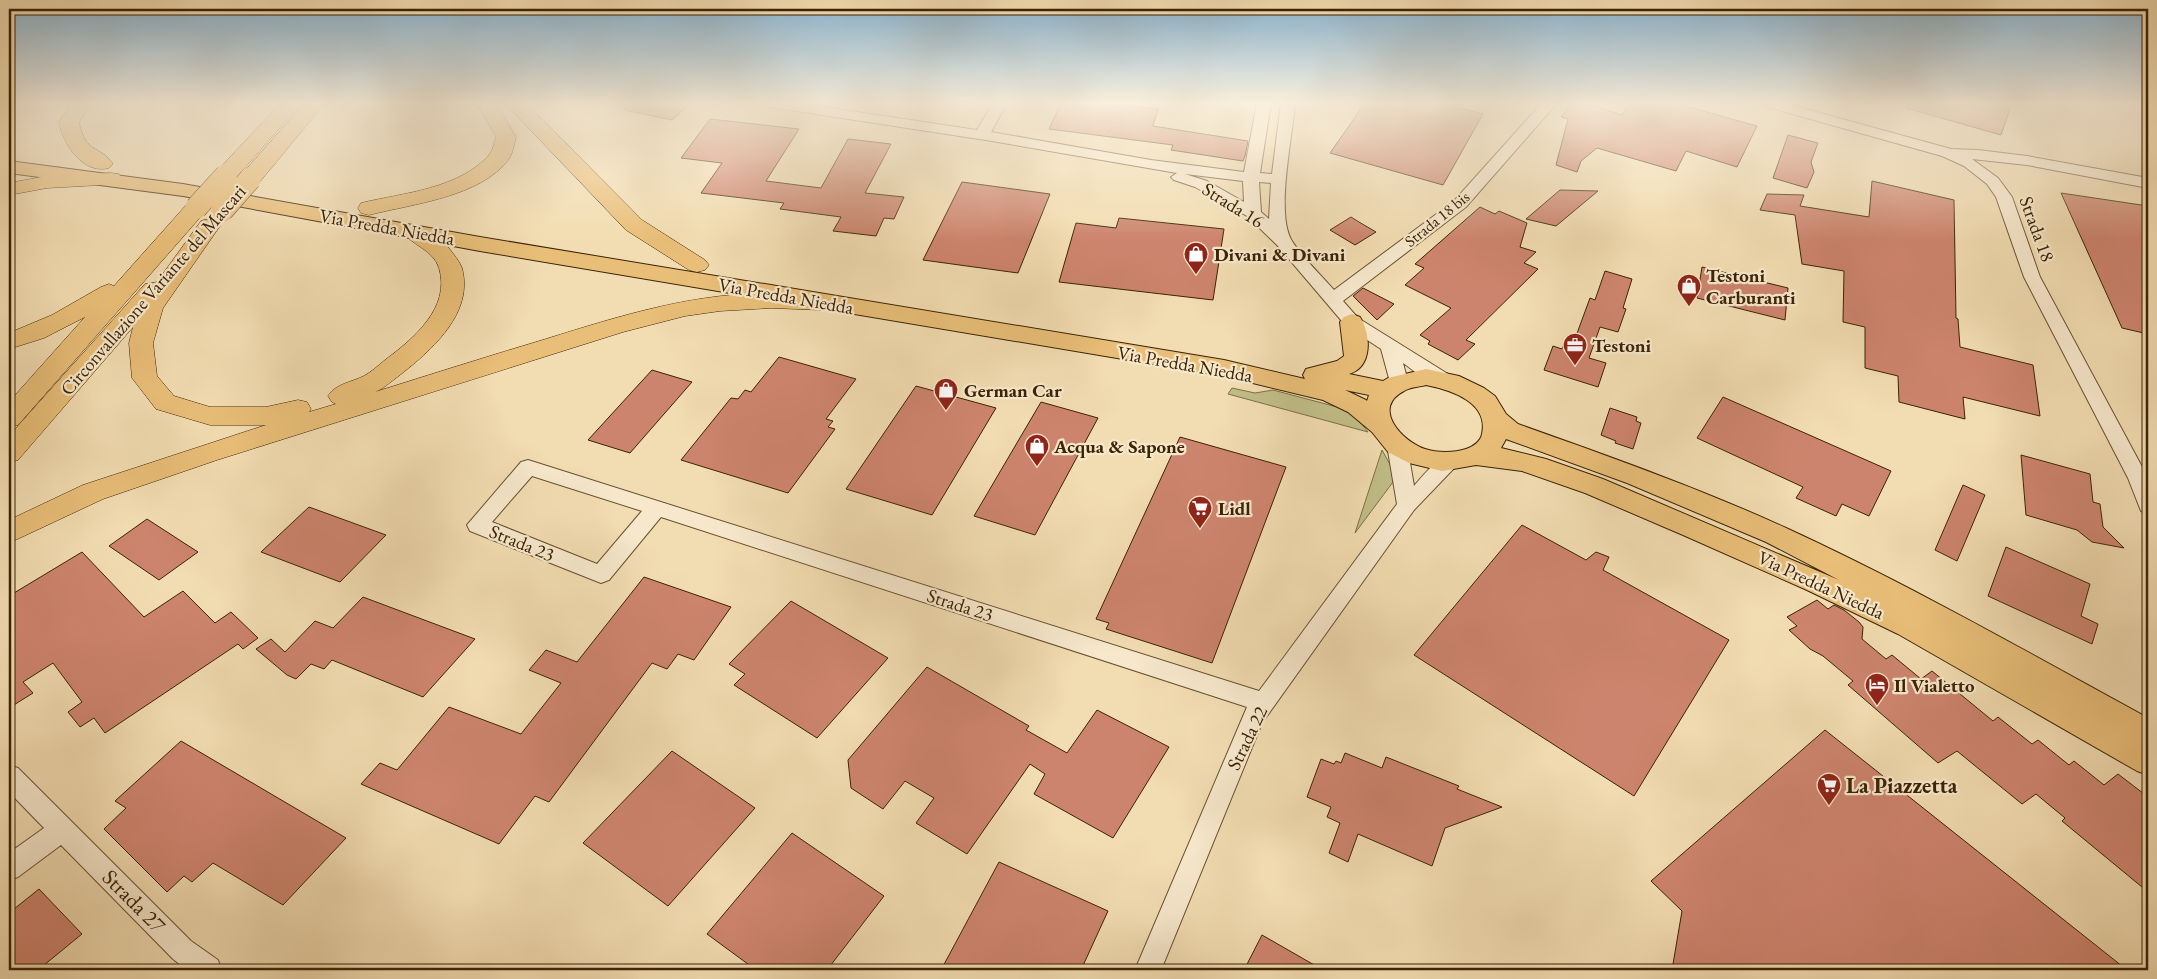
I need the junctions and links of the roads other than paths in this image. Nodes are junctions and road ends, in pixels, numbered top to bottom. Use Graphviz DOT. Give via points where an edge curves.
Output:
graph roads {
  1 [pos="81,149"];
  2 [pos="253,149"];
  3 [pos="270,149"];
  4 [pos="502,149"];
  5 [pos="560,149"];
  6 [pos="1062,149"];
  7 [pos="1257,149"];
  8 [pos="1283,149"];
  9 [pos="1509,149"];
  10 [pos="1931,149"];
  11 [pos="1947,153"];
  12 [pos="9,155"];
  13 [pos="1122,159"];
  14 [pos="9,167"];
  15 [pos="106,172"];
  16 [pos="1279,179"];
  17 [pos="1251,183"];
  18 [pos="2148,183"];
  19 [pos="188,185"];
  20 [pos="9,189"];
  21 [pos="369,208"];
  22 [pos="1252,213"];
  23 [pos="209,215"];
  24 [pos="1277,218"];
  25 [pos="180,226"];
  26 [pos="413,231"];
  27 [pos="1282,241"];
  28 [pos="696,265"];
  29 [pos="1333,300"];
  30 [pos="823,302"];
  31 [pos="1352,322"];
  32 [pos="9,341"];
  33 [pos="1388,346"];
  34 [pos="1316,375"];
  35 [pos="1441,379"];
  36 [pos="1392,386"];
  37 [pos="1494,417"];
  38 [pos="9,418"];
  39 [pos="1379,425"];
  40 [pos="1397,445"];
  41 [pos="9,453"];
  42 [pos="1463,459"];
  43 [pos="1407,505"];
  44 [pos="2148,506"];
  45 [pos="657,508"];
  46 [pos="9,532"];
  47 [pos="1263,702"];
  48 [pos="2148,733"];
  49 [pos="2148,761"];
  50 [pos="9,776"];
  51 [pos="62,830"];
  52 [pos="9,868"];
  53 [pos="208,970"];
  54 [pos="1148,970"];
  1 -- 15 [label="highway"];
  2 -- 23 [label="highway, Circonvallazione Variante del Mascari, bridge" via="226,175"];
  3 -- 23 [label="highway, Circonvallazione Variante del Mascari, bridge" via="250,179"];
  4 -- 21 [label="highway" via="500,156 477,176 444,190"];
  5 -- 28 [label="highway" via="634,225"];
  6 -- 13 [label="street, Strada 16"];
  7 -- 17 [label="street"];
  8 -- 16 [label="street"];
  9 -- 29 [label="street, Strada 18 bis" via="1460,204"];
  10 -- 11 [label="street, Strada 18"];
  11 -- 18 [label="street" via="1978,154 2073,168"];
  11 -- 44 [label="street, Strada 18" via="1969,163 1993,181 2004,197 2032,278 2138,478"];
  12 -- 15 [label="main road"];
  13 -- 17 [label="street, Strada 16"];
  13 -- 22 [label="street, Strada 16" via="1202,184"];
  14 -- 15 [label="main road"];
  15 -- 19 [label="main road"];
  15 -- 20 [label="highway"];
  16 -- 17 [label="street, Strada 16"];
  16 -- 24 [label="street"];
  17 -- 22 [label="street"];
  17 -- 24 [label="street"];
  19 -- 21 [label="main road, Via Predda Niedda"];
  19 -- 26 [label="main road, Via Predda Niedda"];
  21 -- 28 [label="main road, Via Predda Niedda"];
  22 -- 27 [label="street, Strada 16"];
  23 -- 25 [label="highway, Circonvallazione Variante del Mascari"];
  23 -- 26 [label="highway" via="152,307 141,343 145,378 165,403 210,416 266,416 323,403 374,382 414,351 440,322 453,293 450,267 435,245"];
  23 -- 41 [label="highway, Circonvallazione Variante del Mascari"];
  24 -- 27 [label="street"];
  25 -- 32 [label="highway" via="113,290 74,314"];
  25 -- 38 [label="highway, Circonvallazione Variante del Mascari"];
  26 -- 30 [label="main road, Via Predda Niedda"];
  27 -- 29 [label="street, Strada 16"];
  28 -- 34 [label="main road, Via Predda Niedda" via="1194,349"];
  29 -- 31 [label="street, Strada 16"];
  30 -- 39 [label="main road, Via Predda Niedda" via="1224,368 1330,393 1357,406"];
  30 -- 46 [label="highway" via="731,302 686,308 618,325 93,492"];
  31 -- 33 [label="street, Strada 16"];
  31 -- 34 [label="main road" via="1355,360 1345,367"];
  33 -- 35 [label="street, Strada 16"];
  33 -- 36 [label="street"];
  34 -- 36 [label="main road, Via Predda Niedda"];
  35 -- 36 [label="main road" via="1426,377"];
  35 -- 37 [label="main road" via="1470,390 1482,399"];
  36 -- 39 [label="main road" via="1378,400"];
  37 -- 42 [label="main road" via="1495,435 1491,443"];
  37 -- 48 [label="main road, Via Predda Niedda" via="1509,430 1636,476 1776,535 1919,607"];
  39 -- 40 [label="main road"];
  40 -- 42 [label="main road" via="1422,458"];
  40 -- 43 [label="street"];
  42 -- 43 [label="street, Strada 22"];
  42 -- 49 [label="main road, Via Predda Niedda" via="1496,455 1590,484 1764,558 1908,626"];
  43 -- 47 [label="street, Strada 22"];
  45 -- 45 [label="street, Strada 23" via="601,574 477,525 528,467"];
  45 -- 47 [label="street, Strada 23"];
  47 -- 54 [label="street, Strada 22" via="1253,717"];
  50 -- 51 [label="street, Strada 27"];
  51 -- 52 [label="street"];
  51 -- 53 [label="street, Strada 27" via="182,950"];
}
